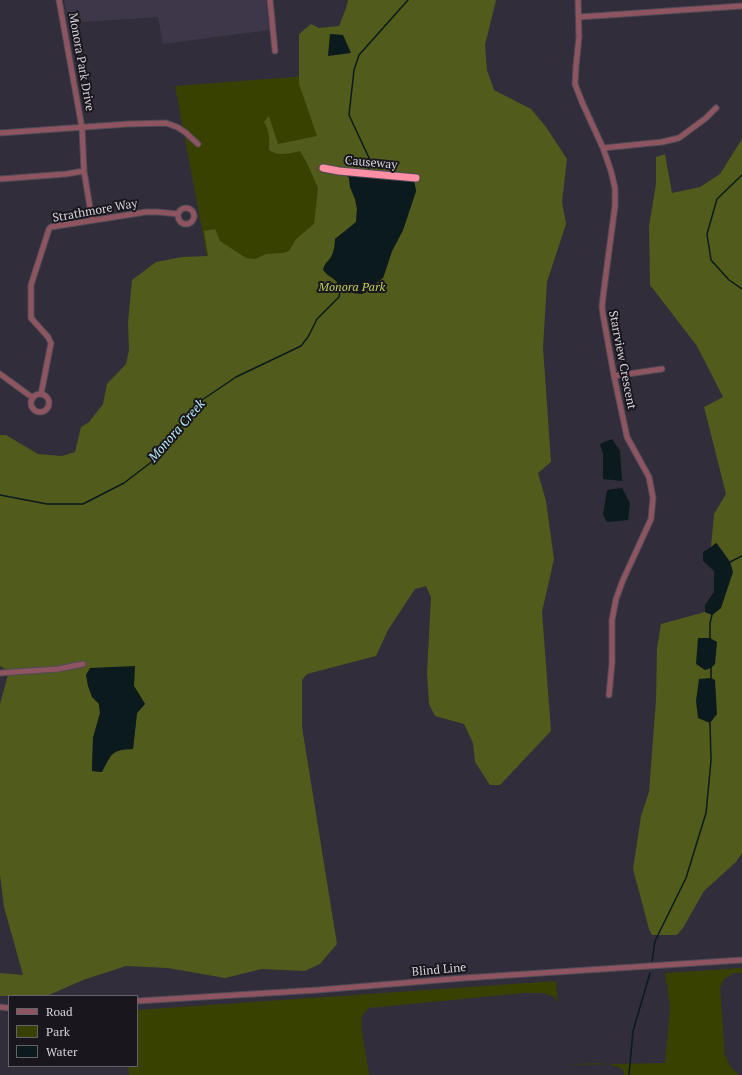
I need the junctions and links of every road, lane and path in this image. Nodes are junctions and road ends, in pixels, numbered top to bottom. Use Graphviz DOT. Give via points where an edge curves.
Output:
graph roads {
  1 [pos="59,0"];
  2 [pos="270,0"];
  3 [pos="578,0"];
  4 [pos="742,6"];
  5 [pos="579,17"];
  6 [pos="275,51"];
  7 [pos="716,108"];
  8 [pos="82,128"];
  9 [pos="0,133"];
  10 [pos="198,144"];
  11 [pos="603,148"];
  12 [pos="323,168"];
  13 [pos="84,171"];
  14 [pos="416,178"];
  15 [pos="0,179"];
  16 [pos="178,214"];
  17 [pos="92,220"];
  18 [pos="662,369"];
  19 [pos="0,374"];
  20 [pos="614,376"];
  21 [pos="41,394"];
  22 [pos="33,398"];
  23 [pos="83,664"];
  24 [pos="0,673"];
  25 [pos="609,695"];
  26 [pos="742,960"];
  27 [pos="138,1001"];
  1 -- 8 [label="street, Monora Park Drive"];
  2 -- 6 [label="street"];
  3 -- 5 [label="street, Starrview Crescent"];
  4 -- 5 [label="street"];
  5 -- 11 [label="street, Starrview Crescent" via="576,84"];
  7 -- 11 [label="street" via="679,138"];
  8 -- 9 [label="street"];
  8 -- 10 [label="street" via="166,124 181,130"];
  8 -- 13 [label="street, Monora Park Drive"];
  11 -- 20 [label="street, Starrview Crescent" via="616,196 602,306"];
  12 -- 14 [label="highway, Causeway"];
  13 -- 15 [label="street"];
  13 -- 17 [label="street, Monora Park Drive"];
  16 -- 17 [label="street, Strathmore Way" via="146,212"];
  17 -- 21 [label="street, Strathmore Way" via="53,226 49,229 32,279 31,317 51,343"];
  18 -- 20 [label="street"];
  19 -- 22 [label="street, Strathmore Way"];
  20 -- 25 [label="street, Starrview Crescent" via="627,437 649,478 653,498 652,519 616,599 612,620"];
  21 -- 22 [label="street"];
  21 -- 22 [label="street, Strathmore Way" via="49,401 44,411 38,412 34,409 31,404"];
  23 -- 24 [label="street" via="58,669"];
  26 -- 27 [label="street, Blind Line"];
}
